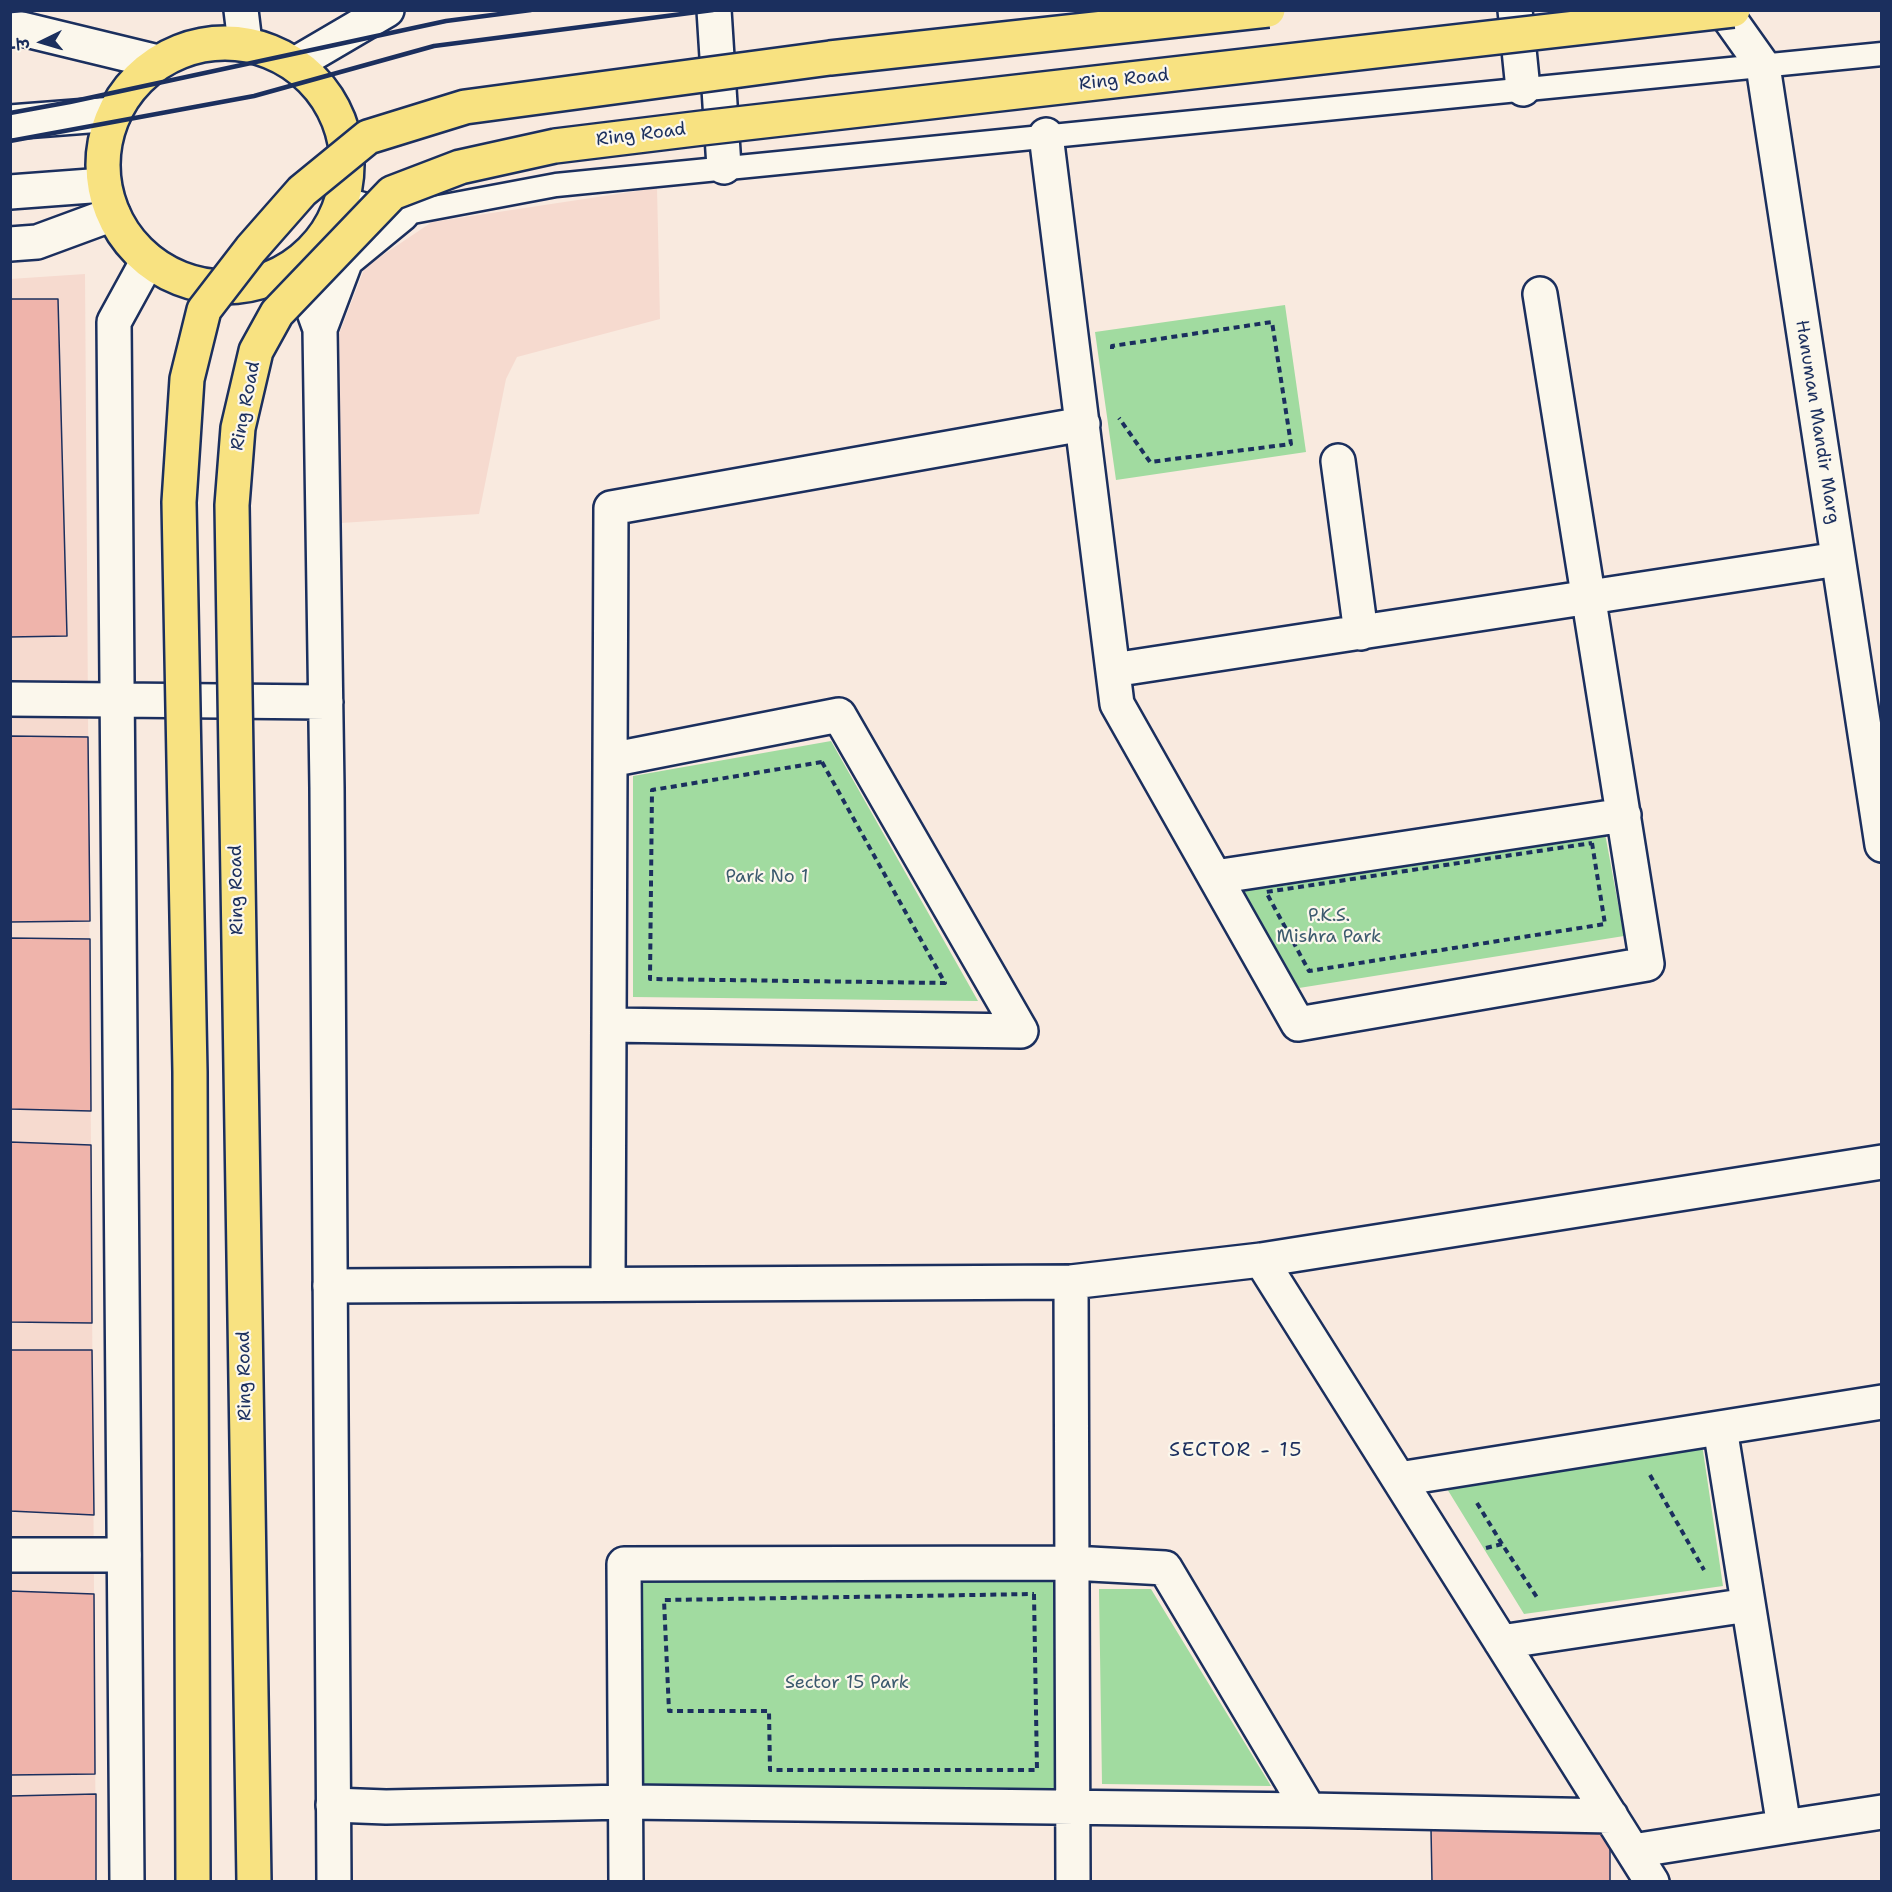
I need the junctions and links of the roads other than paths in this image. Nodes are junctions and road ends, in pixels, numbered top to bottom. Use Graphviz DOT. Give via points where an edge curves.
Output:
graph roads {
  1 [pos="241,10"];
  2 [pos="387,10"];
  3 [pos="714,10"];
  4 [pos="1268,10"];
  5 [pos="1515,10"];
  6 [pos="1728,11"];
  7 [pos="10,30"];
  8 [pos="245,43"];
  9 [pos="1881,54"];
  10 [pos="158,62"];
  11 [pos="295,64"];
  12 [pos="1763,66"];
  13 [pos="1522,89"];
  14 [pos="114,114"];
  15 [pos="10,122"];
  16 [pos="1046,135"];
  17 [pos="724,167"];
  18 [pos="10,192"];
  19 [pos="344,199"];
  20 [pos="109,200"];
  21 [pos="402,214"];
  22 [pos="10,244"];
  23 [pos="148,260"];
  24 [pos="297,265"];
  25 [pos="1540,294"];
  26 [pos="320,328"];
  27 [pos="1083,424"];
  28 [pos="1338,461"];
  29 [pos="1838,559"];
  30 [pos="1589,597"];
  31 [pos="1361,633"];
  32 [pos="1113,670"];
  33 [pos="10,699"];
  34 [pos="117,700"];
  35 [pos="326,702"];
  36 [pos="610,760"];
  37 [pos="1624,815"];
  38 [pos="1881,845"];
  39 [pos="1215,877"];
  40 [pos="609,1024"];
  41 [pos="1881,1162"];
  42 [pos="1261,1260"];
  43 [pos="1071,1282"];
  44 [pos="608,1283"];
  45 [pos="330,1286"];
  46 [pos="1881,1402"];
  47 [pos="1720,1428"];
  48 [pos="1399,1479"];
  49 [pos="10,1555"];
  50 [pos="124,1556"];
  51 [pos="1072,1563"];
  52 [pos="1748,1605"];
  53 [pos="1501,1642"];
  54 [pos="626,1802"];
  55 [pos="333,1805"];
  56 [pos="1072,1808"];
  57 [pos="1309,1810"];
  58 [pos="1881,1812"];
  59 [pos="1611,1816"];
  60 [pos="1784,1827"];
  61 [pos="1633,1851"];
  62 [pos="127,1881"];
  63 [pos="193,1881"];
  64 [pos="254,1881"];
  65 [pos="334,1881"];
  66 [pos="626,1881"];
  67 [pos="1073,1881"];
  68 [pos="1652,1881"];
  1 -- 8 [label="street"];
  2 -- 11 [label="street"];
  3 -- 17 [label="street"];
  4 -- 63 [label="highway, bridge" via="830,57 465,107 368,137 302,191 204,310 187,379 179,502 190,1072"];
  5 -- 13 [label="street"];
  6 -- 12 [label="street, Hanuman Mandir Marg"];
  6 -- 64 [label="highway, Ring Road, bridge" via="555,146 460,167 392,193 278,313 256,351 238,428 232,505"];
  7 -- 10 [label="street" via="22,29"];
  8 -- 10 [label="highway" via="205,44"];
  8 -- 11 [label="highway"];
  9 -- 12 [label="lane"];
  10 -- 14 [label="highway" via="130,88"];
  11 -- 19 [label="highway" via="331,103 347,165"];
  12 -- 13 [label="lane"];
  12 -- 29 [label="street, Hanuman Mandir Marg"];
  13 -- 16 [label="lane"];
  14 -- 15 [label="street"];
  14 -- 20 [label="highway" via="103,157"];
  16 -- 17 [label="lane"];
  16 -- 27 [label="street"];
  17 -- 21 [label="lane" via="556,185"];
  18 -- 20 [label="street"];
  19 -- 21 [label="lane"];
  19 -- 24 [label="highway" via="333,225"];
  20 -- 22 [label="street" via="37,242"];
  20 -- 23 [label="highway" via="130,242"];
  21 -- 26 [label="street" via="346,260"];
  23 -- 24 [label="highway" via="175,277 205,286 237,288"];
  23 -- 34 [label="street" via="114,322"];
  24 -- 26 [label="street"];
  25 -- 30 [label="street"];
  26 -- 35 [label="street"];
  27 -- 32 [label="street"];
  27 -- 36 [label="street" via="611,508"];
  28 -- 31 [label="street"];
  29 -- 30 [label="street"];
  29 -- 38 [label="street, Hanuman Mandir Marg"];
  30 -- 31 [label="street"];
  30 -- 37 [label="street"];
  31 -- 32 [label="street"];
  32 -- 39 [label="street" via="1117,704"];
  33 -- 34 [label="street"];
  34 -- 35 [label="street"];
  34 -- 50 [label="street"];
  35 -- 45 [label="street"];
  36 -- 40 [label="street"];
  36 -- 40 [label="street" via="840,715 1021,1031"];
  37 -- 39 [label="street"];
  37 -- 39 [label="street" via="1647,964 1298,1024"];
  40 -- 44 [label="street"];
  41 -- 42 [label="street"];
  42 -- 43 [label="street"];
  42 -- 48 [label="street"];
  43 -- 44 [label="street"];
  43 -- 51 [label="street"];
  44 -- 45 [label="street"];
  45 -- 55 [label="street"];
  46 -- 47 [label="street"];
  47 -- 48 [label="street"];
  47 -- 52 [label="street"];
  48 -- 53 [label="street"];
  49 -- 50 [label="street"];
  50 -- 62 [label="street"];
  51 -- 54 [label="street" via="624,1564"];
  51 -- 56 [label="street"];
  51 -- 57 [label="street" via="1165,1568"];
  52 -- 53 [label="street"];
  52 -- 60 [label="street"];
  53 -- 59 [label="street"];
  54 -- 55 [label="street"];
  54 -- 56 [label="street"];
  54 -- 66 [label="street"];
  55 -- 65 [label="street"];
  56 -- 57 [label="street"];
  56 -- 67 [label="street"];
  57 -- 59 [label="street"];
  58 -- 60 [label="street"];
  59 -- 61 [label="street"];
  60 -- 61 [label="street"];
  61 -- 68 [label="street"];
}
